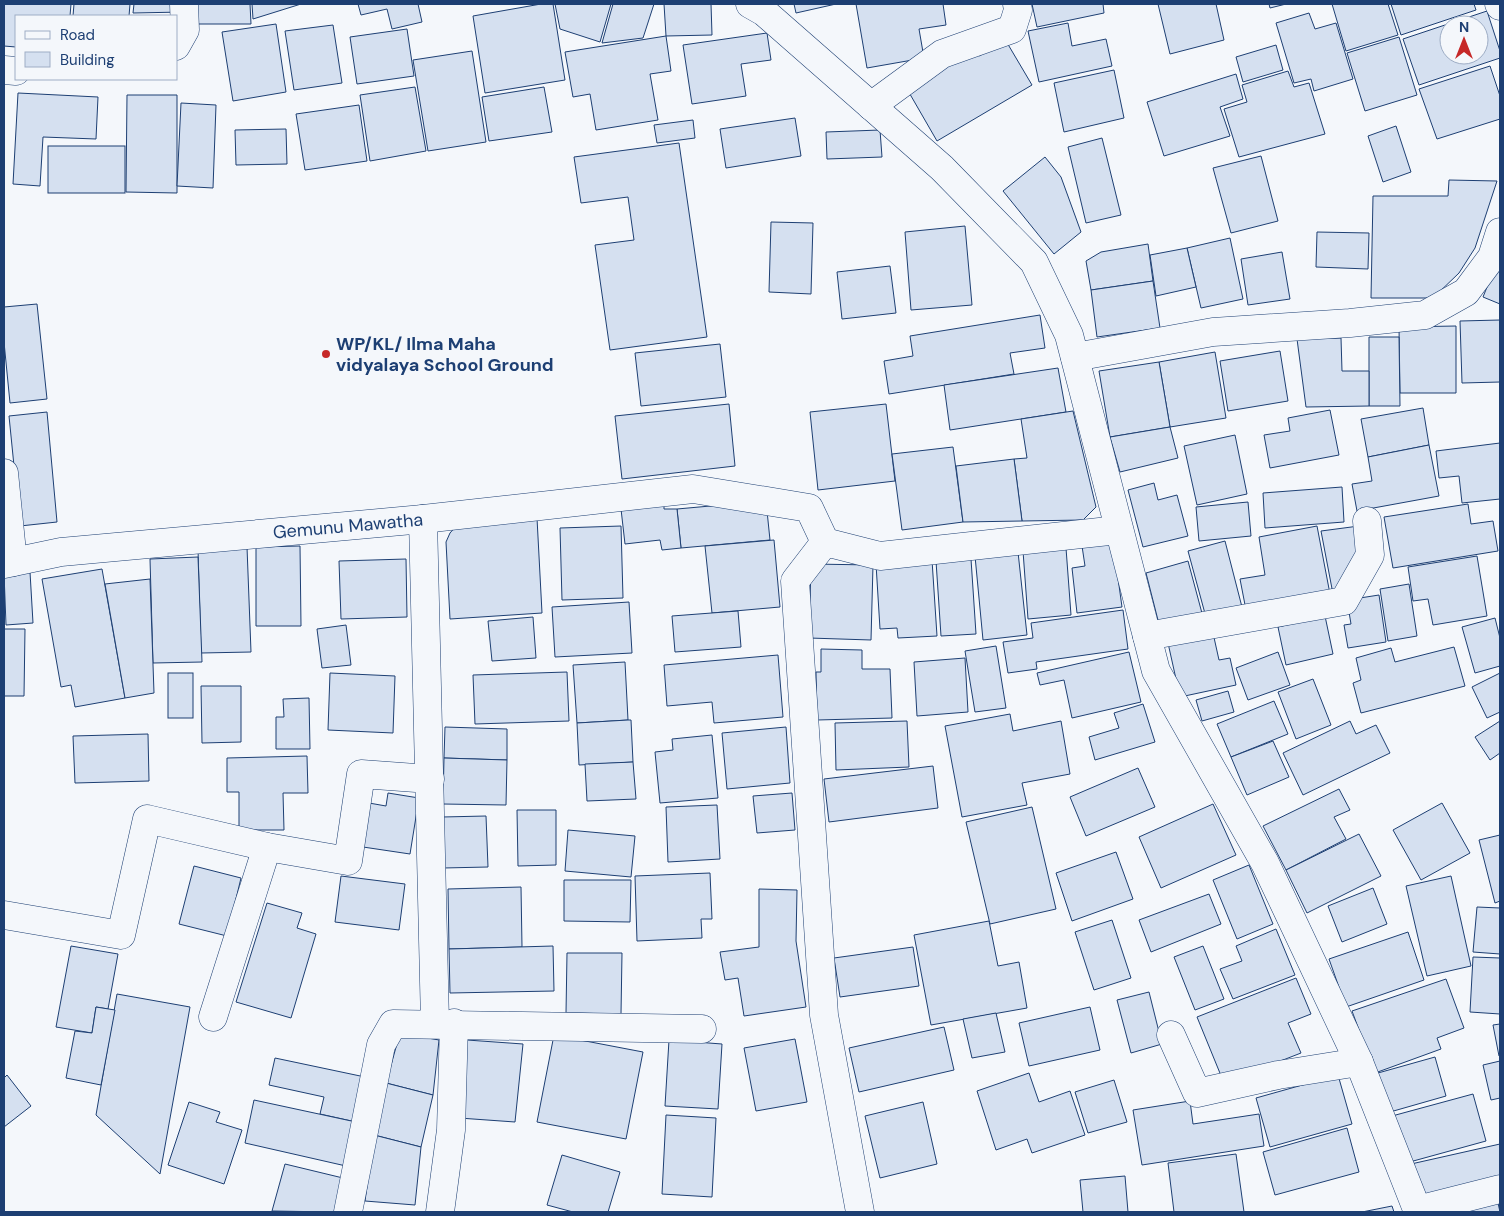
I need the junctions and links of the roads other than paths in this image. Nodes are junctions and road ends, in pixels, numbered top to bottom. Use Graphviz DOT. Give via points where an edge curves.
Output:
graph roads {
  1 [pos="184,4"];
  2 [pos="750,4"];
  3 [pos="1017,4"];
  4 [pos="178,42"];
  5 [pos="871,106"];
  6 [pos="1500,232"];
  7 [pos="1075,357"];
  8 [pos="4,473"];
  9 [pos="423,519"];
  10 [pos="1367,521"];
  11 [pos="1118,530"];
  12 [pos="825,542"];
  13 [pos="8,563"];
  14 [pos="1147,636"];
  15 [pos="430,779"];
  16 [pos="267,847"];
  17 [pos="4,915"];
  18 [pos="213,1017"];
  19 [pos="445,1023"];
  20 [pos="702,1029"];
  21 [pos="1171,1034"];
  22 [pos="1359,1062"];
  23 [pos="1500,1189"];
  24 [pos="1418,1211"];
  25 [pos="348,1212"];
  26 [pos="440,1212"];
  27 [pos="860,1212"];
  1 -- 4 [label="street" via="185,30"];
  2 -- 5 [label="street" via="764,12"];
  3 -- 5 [label="street" via="1012,29 942,54"];
  5 -- 7 [label="street" via="942,168 1034,262 1069,335"];
  6 -- 7 [label="street" via="1492,257 1466,292 1425,315 1213,332"];
  7 -- 11 [label="street"];
  8 -- 13 [label="street"];
  9 -- 12 [label="street, Gemunu Mawatha" via="693,489 809,508"];
  9 -- 13 [label="street, Gemunu Mawatha" via="61,552"];
  9 -- 15 [label="street"];
  10 -- 14 [label="street" via="1370,555 1344,601"];
  11 -- 12 [label="street" via="880,556"];
  11 -- 14 [label="street"];
  12 -- 27 [label="street" via="795,581 824,1015"];
  14 -- 22 [label="street" via="1156,671 1265,862"];
  15 -- 16 [label="street" via="361,774 348,860"];
  15 -- 19 [label="street"];
  16 -- 17 [label="street" via="147,819 121,935"];
  16 -- 18 [label="street"];
  19 -- 20 [label="street"];
  19 -- 25 [label="street" via="393,1024 381,1045"];
  19 -- 26 [label="street" via="451,1130"];
  21 -- 22 [label="street" via="1197,1093"];
  22 -- 24 [label="street"];
  23 -- 24 [label="street"];
}
